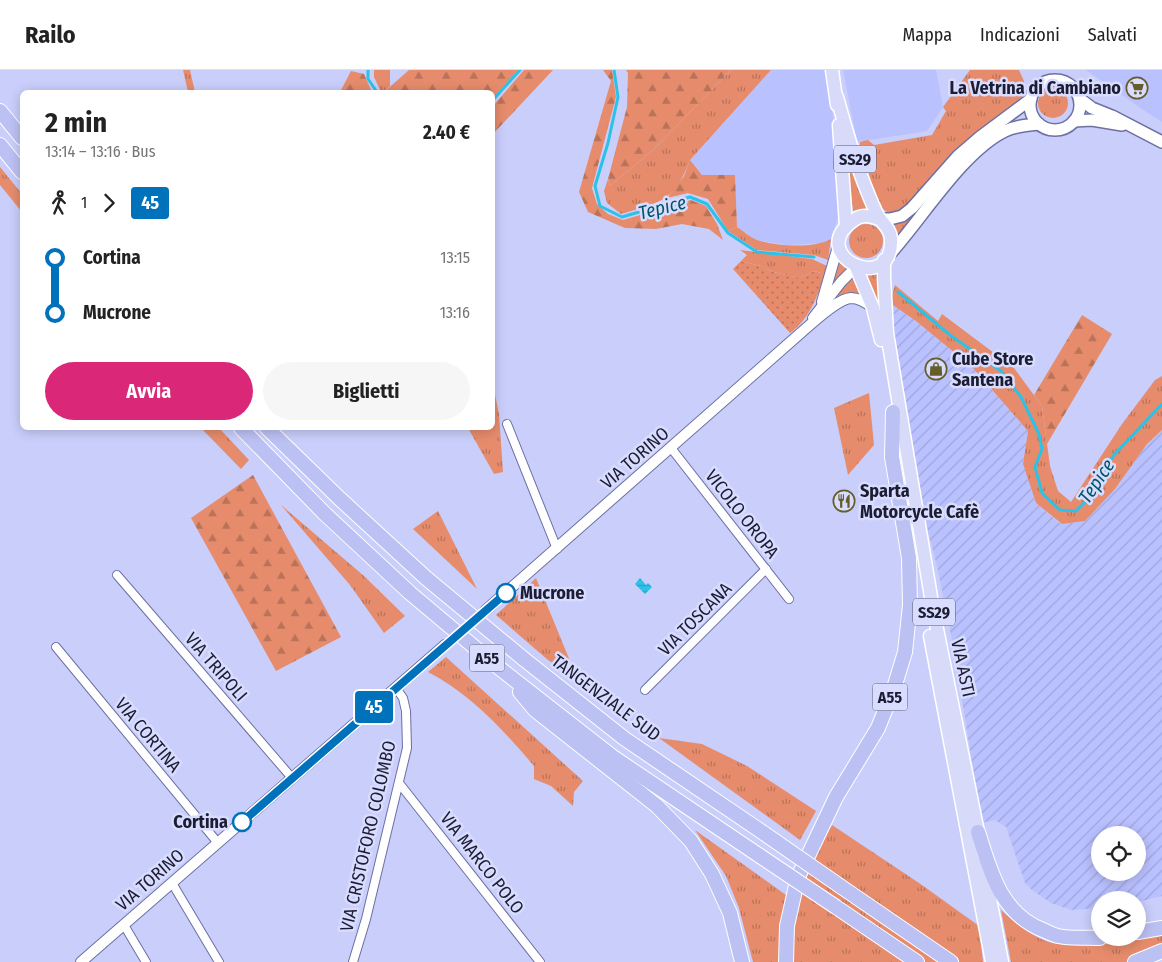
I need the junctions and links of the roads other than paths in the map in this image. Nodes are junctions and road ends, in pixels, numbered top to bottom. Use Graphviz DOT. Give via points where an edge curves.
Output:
graph roads {
  1 [pos="832,70"];
  2 [pos="836,98"];
  3 [pos="1031,99"];
  4 [pos="1080,99"];
  5 [pos="0,111"];
  6 [pos="1074,121"];
  7 [pos="1039,124"];
  8 [pos="1136,128"];
  9 [pos="20,136"];
  10 [pos="1162,142"];
  11 [pos="0,145"];
  12 [pos="20,170"];
  13 [pos="879,219"];
  14 [pos="846,225"];
  15 [pos="838,243"];
  16 [pos="886,258"];
  17 [pos="856,267"];
  18 [pos="873,308"];
  19 [pos="818,311"];
  20 [pos="804,330"];
  21 [pos="893,412"];
  22 [pos="506,424"];
  23 [pos="243,430"];
  24 [pos="269,430"];
  25 [pos="671,448"];
  26 [pos="557,548"];
  27 [pos="766,569"];
  28 [pos="117,575"];
  29 [pos="789,599"];
  30 [pos="486,610"];
  31 [pos="445,645"];
  32 [pos="56,647"];
  33 [pos="498,667"];
  34 [pos="396,688"];
  35 [pos="645,690"];
  36 [pos="292,778"];
  37 [pos="399,783"];
  38 [pos="978,832"];
  39 [pos="218,843"];
  40 [pos="172,883"];
  41 [pos="124,925"];
  42 [pos="1162,928"];
  43 [pos="1146,931"];
  44 [pos="1091,938"];
  45 [pos="1162,951"];
  46 [pos="81,962"];
  47 [pos="146,962"];
  48 [pos="220,962"];
  49 [pos="353,962"];
  50 [pos="540,962"];
  51 [pos="742,962"];
  52 [pos="786,962"];
  53 [pos="917,962"];
  54 [pos="951,962"];
  55 [pos="992,962"];
  56 [pos="1002,962"];
  57 [pos="1135,962"];
  1 -- 2 [label="main road, SS29"];
  2 -- 13 [label="main road, SS29" via="864,187"];
  2 -- 14 [label="main road, SS29"];
  3 -- 4 [label="main road" via="1041,84 1060,80 1073,87"];
  3 -- 7 [label="main road" via="1031,113"];
  3 -- 13 [label="main road" via="958,156 902,216"];
  4 -- 6 [label="main road" via="1080,111"];
  4 -- 8 [label="main road"];
  5 -- 9 [label="highway"];
  6 -- 7 [label="main road" via="1061,130"];
  6 -- 8 [label="main road" via="1092,120"];
  7 -- 16 [label="main road" via="1007,130 978,150"];
  8 -- 10 [label="main road"];
  11 -- 12 [label="highway"];
  13 -- 14 [label="main road" via="868,216"];
  13 -- 16 [label="main road" via="890,234 891,245"];
  14 -- 15 [label="main road"];
  15 -- 17 [label="main road" via="841,254"];
  15 -- 19 [label="street, VIA TORINO"];
  16 -- 17 [label="main road" via="876,266"];
  16 -- 38 [label="main road, VIA ASTI / SS29" via="887,333 933,608"];
  17 -- 18 [label="main road, VIA ASTI / SS29"];
  17 -- 19 [label="street, VIA TORINO"];
  18 -- 20 [label="street, VIA TORINO" via="858,299 846,299"];
  18 -- 21 [label="main road, VIA ASTI / SS29"];
  19 -- 20 [label="street, VIA TORINO"];
  20 -- 25 [label="street, VIA TORINO"];
  21 -- 52 [label="highway, A55" via="892,457 909,558 910,605 905,652 878,728 836,798 798,877 787,926"];
  21 -- 55 [label="main road, VIA ASTI / SS29" via="925,610"];
  22 -- 26 [label="street"];
  23 -- 33 [label="highway, A55" via="324,513 410,593"];
  24 -- 54 [label="highway, TANGENZIALE SUD / A55, bridge" via="426,578 625,739"];
  25 -- 26 [label="street, VIA TORINO"];
  25 -- 27 [label="street, VICOLO OROPA"];
  26 -- 30 [label="street, VIA TORINO"];
  27 -- 29 [label="street, VICOLO OROPA"];
  27 -- 35 [label="street, VIA TOSCANA"];
  28 -- 36 [label="street, VIA TRIPOLI"];
  31 -- 34 [label="street, VIA TORINO"];
  32 -- 39 [label="street, VIA CORTINA"];
  33 -- 51 [label="highway" via="536,710 657,806 692,841 730,913"];
  33 -- 53 [label="highway, A55, bridge" via="613,757"];
  34 -- 36 [label="street, VIA TORINO"];
  34 -- 37 [label="street, VIA CRISTOFORO COLOMBO" via="403,698 408,738"];
  36 -- 39 [label="street, VIA TORINO"];
  37 -- 49 [label="street, VIA CRISTOFORO COLOMBO"];
  37 -- 50 [label="street, VIA MARCO POLO"];
  38 -- 44 [label="highway" via="995,883 1020,918 1058,936"];
  38 -- 56 [label="main road, VIA ASTI / SS29"];
  39 -- 40 [label="street, VIA TORINO"];
  40 -- 41 [label="street, VIA TORINO"];
  40 -- 48 [label="street"];
  41 -- 46 [label="street, VIA TORINO"];
  41 -- 47 [label="street"];
  42 -- 43 [label="highway"];
  45 -- 57 [label="highway"];
}
